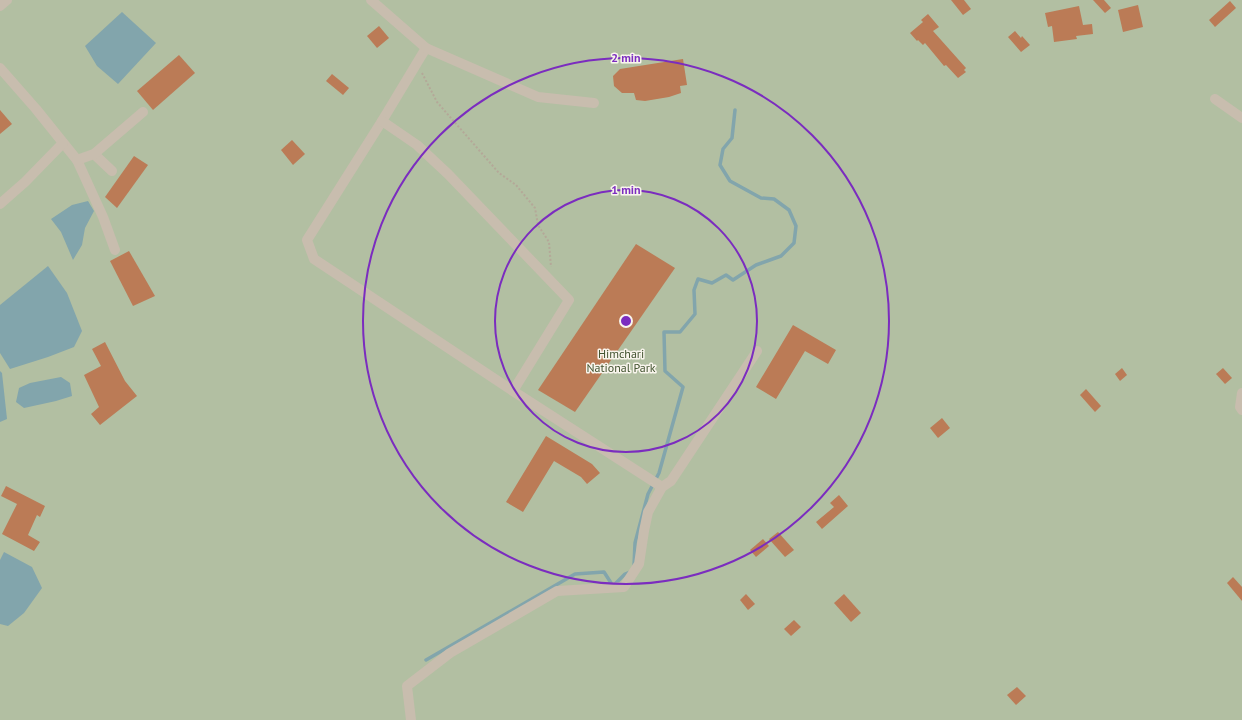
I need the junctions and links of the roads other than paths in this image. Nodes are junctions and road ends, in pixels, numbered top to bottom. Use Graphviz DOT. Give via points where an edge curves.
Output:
graph roads {
  1 [pos="7,0"];
  2 [pos="371,0"];
  3 [pos="0,6"];
  4 [pos="426,48"];
  5 [pos="0,68"];
  6 [pos="1215,99"];
  7 [pos="594,103"];
  8 [pos="143,112"];
  9 [pos="1242,118"];
  10 [pos="382,121"];
  11 [pos="63,143"];
  12 [pos="94,154"];
  13 [pos="77,160"];
  14 [pos="112,171"];
  15 [pos="0,204"];
  16 [pos="115,250"];
  17 [pos="757,351"];
  18 [pos="513,391"];
  19 [pos="1242,393"];
  20 [pos="1242,410"];
  21 [pos="662,487"];
  22 [pos="411,720"];
  1 -- 3 [label="street"];
  2 -- 4 [label="street"];
  4 -- 7 [label="street" via="538,97"];
  4 -- 10 [label="street"];
  5 -- 11 [label="street"];
  6 -- 9 [label="street"];
  8 -- 12 [label="street"];
  10 -- 18 [label="street" via="417,145 448,174 569,300"];
  10 -- 18 [label="street" via="307,240 314,259"];
  11 -- 13 [label="street"];
  11 -- 15 [label="street"];
  12 -- 13 [label="street"];
  12 -- 14 [label="street"];
  13 -- 16 [label="street" via="104,217"];
  17 -- 21 [label="street" via="671,481"];
  18 -- 21 [label="street"];
  19 -- 20 [label="street"];
  21 -- 22 [label="street" via="648,512 640,564 624,587 557,591 450,653 407,686"];
}
